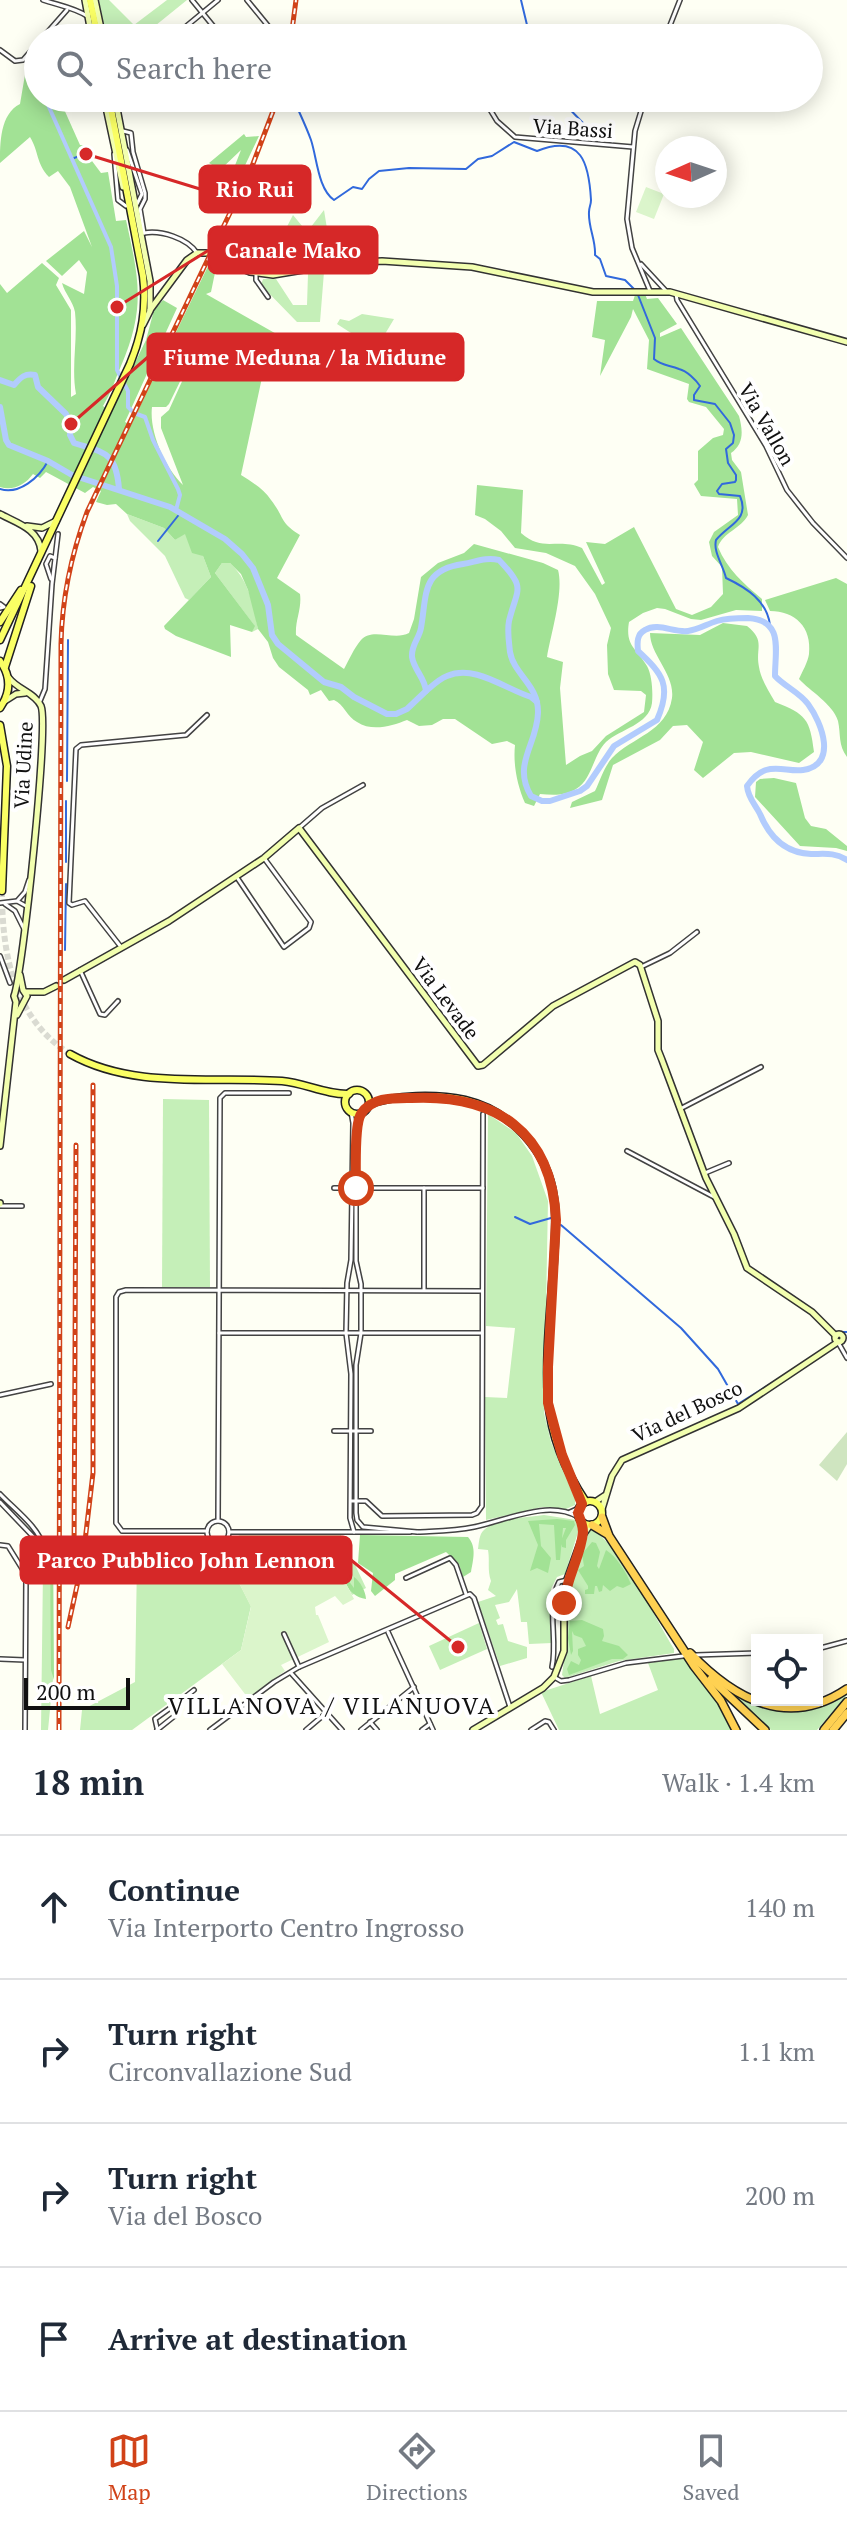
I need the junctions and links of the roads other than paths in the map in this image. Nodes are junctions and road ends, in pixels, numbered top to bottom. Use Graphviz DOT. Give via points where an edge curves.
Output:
graph roads {
  1 [pos="43,0"];
  2 [pos="192,0"];
  3 [pos="218,0"];
  4 [pos="247,0"];
  5 [pos="680,0"];
  6 [pos="88,1"];
  7 [pos="67,10"];
  8 [pos="76,10"];
  9 [pos="203,13"];
  10 [pos="90,16"];
  11 [pos="55,24"];
  12 [pos="93,24"];
  13 [pos="100,24"];
  14 [pos="189,24"];
  15 [pos="212,24"];
  16 [pos="267,24"];
  17 [pos="671,24"];
  18 [pos="0,50"];
  19 [pos="24,59"];
  20 [pos="112,112"];
  21 [pos="115,112"];
  22 [pos="116,112"];
  23 [pos="492,112"];
  24 [pos="640,112"];
  25 [pos="122,131"];
  26 [pos="123,139"];
  27 [pos="112,142"];
  28 [pos="633,147"];
  29 [pos="137,204"];
  30 [pos="126,206"];
  31 [pos="140,232"];
  32 [pos="197,253"];
  33 [pos="206,253"];
  34 [pos="219,259"];
  35 [pos="639,262"];
  36 [pos="256,274"];
  37 [pos="652,277"];
  38 [pos="645,280"];
  39 [pos="650,291"];
  40 [pos="637,292"];
  41 [pos="667,292"];
  42 [pos="676,293"];
  43 [pos="151,294"];
  44 [pos="162,294"];
  45 [pos="268,297"];
  46 [pos="150,311"];
  47 [pos="143,325"];
  48 [pos="847,342"];
  49 [pos="0,514"];
  50 [pos="56,520"];
  51 [pos="22,525"];
  52 [pos="58,534"];
  53 [pos="41,556"];
  54 [pos="55,558"];
  55 [pos="847,558"];
  56 [pos="51,597"];
  57 [pos="0,622"];
  58 [pos="0,640"];
  59 [pos="2,664"];
  60 [pos="8,677"];
  61 [pos="26,693"];
  62 [pos="43,695"];
  63 [pos="34,697"];
  64 [pos="40,704"];
  65 [pos="1,707"];
  66 [pos="207,715"];
  67 [pos="0,728"];
  68 [pos="363,785"];
  69 [pos="299,828"];
  70 [pos="264,858"];
  71 [pos="236,876"];
  72 [pos="29,880"];
  73 [pos="2,891"];
  74 [pos="17,901"];
  75 [pos="3,903"];
  76 [pos="26,907"];
  77 [pos="15,911"];
  78 [pos="24,929"];
  79 [pos="697,932"];
  80 [pos="121,947"];
  81 [pos="0,956"];
  82 [pos="641,967"];
  83 [pos="80,970"];
  84 [pos="64,980"];
  85 [pos="10,983"];
  86 [pos="56,986"];
  87 [pos="23,992"];
  88 [pos="118,1001"];
  89 [pos="19,1003"];
  90 [pos="70,1054"];
  91 [pos="761,1067"];
  92 [pos="327,1092"];
  93 [pos="289,1093"];
  94 [pos="349,1094"];
  95 [pos="368,1097"];
  96 [pos="384,1099"];
  97 [pos="345,1103"];
  98 [pos="369,1105"];
  99 [pos="680,1109"];
  100 [pos="351,1112"];
  101 [pos="361,1114"];
  102 [pos="483,1114"];
  103 [pos="0,1146"];
  104 [pos="627,1151"];
  105 [pos="729,1163"];
  106 [pos="705,1173"];
  107 [pos="334,1188"];
  108 [pos="354,1188"];
  109 [pos="424,1188"];
  110 [pos="483,1188"];
  111 [pos="714,1197"];
  112 [pos="1,1204"];
  113 [pos="22,1206"];
  114 [pos="219,1290"];
  115 [pos="346,1290"];
  116 [pos="424,1290"];
  117 [pos="361,1291"];
  118 [pos="482,1291"];
  119 [pos="219,1333"];
  120 [pos="346,1333"];
  121 [pos="361,1333"];
  122 [pos="482,1333"];
  123 [pos="840,1339"];
  124 [pos="847,1358"];
  125 [pos="51,1384"];
  126 [pos="0,1395"];
  127 [pos="334,1431"];
  128 [pos="353,1431"];
  129 [pos="371,1431"];
  130 [pos="0,1494"];
  131 [pos="605,1496"];
  132 [pos="353,1501"];
  133 [pos="0,1502"];
  134 [pos="595,1502"];
  135 [pos="582,1505"];
  136 [pos="566,1512"];
  137 [pos="602,1513"];
  138 [pos="19,1517"];
  139 [pos="350,1518"];
  140 [pos="580,1519"];
  141 [pos="357,1520"];
  142 [pos="218,1521"];
  143 [pos="591,1525"];
  144 [pos="207,1531"];
  145 [pos="229,1532"];
  146 [pos="340,1532"];
  147 [pos="354,1532"];
  148 [pos="417,1532"];
  149 [pos="583,1535"];
  150 [pos="609,1536"];
  151 [pos="210,1540"];
  152 [pos="220,1542"];
  153 [pos="2,1544"];
  154 [pos="224,1551"];
  155 [pos="180,1556"];
  156 [pos="406,1578"];
  157 [pos="567,1580"];
  158 [pos="467,1595"];
  159 [pos="387,1631"];
  160 [pos="284,1634"];
  161 [pos="677,1639"];
  162 [pos="847,1641"];
  163 [pos="823,1647"];
  164 [pos="751,1653"];
  165 [pos="696,1655"];
  166 [pos="683,1656"];
  167 [pos="0,1659"];
  168 [pos="25,1660"];
  169 [pos="299,1667"];
  170 [pos="552,1667"];
  171 [pos="290,1672"];
  172 [pos="554,1677"];
  173 [pos="414,1687"];
  174 [pos="847,1689"];
  175 [pos="194,1690"];
  176 [pos="180,1701"];
  177 [pos="847,1702"];
  178 [pos="510,1707"];
  179 [pos="326,1713"];
  180 [pos="847,1713"];
  181 [pos="370,1722"];
  182 [pos="430,1724"];
  183 [pos="157,1729"];
  184 [pos="25,1730"];
  185 [pos="210,1730"];
  186 [pos="306,1730"];
  187 [pos="342,1730"];
  188 [pos="361,1730"];
  189 [pos="377,1730"];
  190 [pos="422,1730"];
  191 [pos="433,1730"];
  192 [pos="473,1730"];
  193 [pos="531,1730"];
  194 [pos="554,1730"];
  195 [pos="736,1730"];
  196 [pos="765,1730"];
  197 [pos="824,1730"];
  198 [pos="833,1730"];
  1 -- 7 [label="street"];
  2 -- 9 [label="street"];
  3 -- 9 [label="street"];
  4 -- 16 [label="street"];
  5 -- 17 [label="street"];
  6 -- 8 [label="street"];
  6 -- 10 [label="main road"];
  6 -- 13 [label="street"];
  7 -- 8 [label="street"];
  7 -- 11 [label="street"];
  8 -- 10 [label="street"];
  9 -- 14 [label="street"];
  9 -- 15 [label="street"];
  10 -- 12 [label="main road"];
  18 -- 19 [label="street" via="15,61"];
  20 -- 27 [label="street"];
  21 -- 31 [label="main road"];
  22 -- 25 [label="street"];
  23 -- 28 [label="street, Via Bassi" via="515,137"];
  24 -- 28 [label="street, Via Bassi"];
  25 -- 26 [label="street"];
  25 -- 31 [label="street" via="131,133 145,193"];
  26 -- 29 [label="street" via="142,194"];
  26 -- 31 [label="street"];
  27 -- 30 [label="street" via="118,200"];
  27 -- 31 [label="street" via="132,222"];
  28 -- 35 [label="street, Via Bassi" via="627,219"];
  31 -- 32 [label="street" via="164,233"];
  31 -- 43 [label="street"];
  31 -- 47 [label="main road"];
  32 -- 33 [label="street"];
  32 -- 44 [label="street"];
  34 -- 36 [label="street"];
  35 -- 37 [label="street, Via Bassi"];
  35 -- 38 [label="street, Via Bassi"];
  36 -- 40 [label="street" via="285,275 366,261 472,267 593,292"];
  36 -- 45 [label="street"];
  37 -- 39 [label="street"];
  37 -- 41 [label="street, Via Bassi"];
  38 -- 39 [label="street, Via Bassi"];
  38 -- 40 [label="street"];
  39 -- 40 [label="street"];
  39 -- 41 [label="street"];
  41 -- 42 [label="street"];
  42 -- 48 [label="street"];
  42 -- 55 [label="street, Via Vallon" via="791,496"];
  43 -- 44 [label="street"];
  43 -- 46 [label="street"];
  44 -- 46 [label="street"];
  46 -- 47 [label="street"];
  47 -- 50 [label="main road" via="130,364"];
  49 -- 51 [label="street"];
  50 -- 51 [label="street" via="42,528"];
  50 -- 53 [label="main road"];
  51 -- 53 [label="street" via="37,536"];
  52 -- 54 [label="street, Via Udine"];
  53 -- 57 [label="main road"];
  53 -- 58 [label="main road"];
  53 -- 59 [label="main road"];
  54 -- 56 [label="street, Via Udine"];
  54 -- 56 [label="street, Via Udine" via="50,556 46,566"];
  56 -- 62 [label="street, Via Udine"];
  59 -- 60 [label="main road"];
  60 -- 61 [label="street, Via Udine"];
  60 -- 65 [label="main road"];
  61 -- 63 [label="street, Via Udine"];
  61 -- 65 [label="street, Via Udine" via="16,694"];
  62 -- 63 [label="street, Via Udine"];
  62 -- 64 [label="street, Via Udine"];
  63 -- 64 [label="street, Via Udine"];
  64 -- 72 [label="street, Via Udine" via="39,786"];
  66 -- 80 [label="street" via="186,735 76,749 69,903 85,901"];
  67 -- 73 [label="main road" via="7,766"];
  68 -- 69 [label="street"];
  69 -- 70 [label="street"];
  69 -- 82 [label="street, Via Levade" via="478,1066 553,1006 635,962"];
  70 -- 71 [label="street"];
  70 -- 71 [label="street" via="311,922 284,947"];
  71 -- 80 [label="street"];
  72 -- 74 [label="street"];
  72 -- 76 [label="street, Via Udine"];
  74 -- 75 [label="street"];
  74 -- 76 [label="street"];
  75 -- 77 [label="street"];
  76 -- 77 [label="street"];
  76 -- 78 [label="street, Via Udine"];
  77 -- 78 [label="street"];
  78 -- 87 [label="street, Via Udine" via="19,970"];
  79 -- 82 [label="street"];
  80 -- 83 [label="street"];
  81 -- 85 [label="street"];
  82 -- 99 [label="street" via="658,1021 658,1050"];
  83 -- 84 [label="street"];
  83 -- 88 [label="street" via="100,1014"];
  86 -- 87 [label="street"];
  87 -- 89 [label="street"];
  87 -- 89 [label="street, Via Udine" via="14,996"];
  89 -- 103 [label="street, Via Udine"];
  90 -- 92 [label="main road" via="132,1075 285,1081"];
  91 -- 99 [label="street"];
  92 -- 94 [label="main road"];
  92 -- 97 [label="main road"];
  93 -- 114 [label="street" via="225,1093 220,1098"];
  94 -- 95 [label="main road" via="361,1091"];
  94 -- 97 [label="main road"];
  95 -- 96 [label="main road"];
  95 -- 98 [label="main road"];
  96 -- 98 [label="main road"];
  96 -- 135 [label="main road" via="448,1097 484,1106 520,1131 547,1169 556,1220 548,1403"];
  97 -- 100 [label="main road"];
  98 -- 101 [label="main road"];
  99 -- 106 [label="street"];
  100 -- 101 [label="main road"];
  100 -- 108 [label="street"];
  101 -- 108 [label="street"];
  102 -- 110 [label="street"];
  104 -- 111 [label="street"];
  105 -- 106 [label="street"];
  106 -- 111 [label="street"];
  107 -- 108 [label="street"];
  108 -- 109 [label="street"];
  108 -- 115 [label="street"];
  108 -- 117 [label="street"];
  109 -- 110 [label="street"];
  109 -- 116 [label="street"];
  110 -- 118 [label="street"];
  111 -- 123 [label="street" via="747,1268 812,1312"];
  112 -- 113 [label="street"];
  114 -- 115 [label="street"];
  114 -- 119 [label="street"];
  114 -- 144 [label="street" via="126,1290 116,1297 116,1523 122,1531"];
  115 -- 117 [label="street"];
  115 -- 120 [label="street"];
  116 -- 117 [label="street"];
  116 -- 118 [label="street"];
  117 -- 121 [label="street"];
  118 -- 122 [label="street"];
  119 -- 120 [label="street"];
  119 -- 142 [label="street"];
  120 -- 121 [label="street"];
  120 -- 128 [label="street"];
  121 -- 122 [label="street"];
  121 -- 128 [label="street"];
  122 -- 132 [label="street" via="479,1511 467,1516 382,1516 366,1501"];
  123 -- 124 [label="street"];
  123 -- 131 [label="street, Via del Bosco" via="746,1404 622,1460"];
  125 -- 126 [label="street"];
  127 -- 128 [label="street"];
  128 -- 129 [label="street"];
  128 -- 132 [label="street"];
  130 -- 138 [label="street"];
  131 -- 134 [label="street"];
  131 -- 137 [label="street, Via del Bosco"];
  132 -- 139 [label="street"];
  132 -- 141 [label="street"];
  133 -- 138 [label="street"];
  134 -- 135 [label="main road"];
  134 -- 137 [label="main road"];
  135 -- 136 [label="street"];
  135 -- 140 [label="main road"];
  136 -- 140 [label="street"];
  136 -- 148 [label="street"];
  137 -- 143 [label="main road"];
  137 -- 150 [label="highway"];
  138 -- 138 [label="street" via="40,1547 44,1548 40,1538"];
  139 -- 146 [label="street"];
  139 -- 147 [label="street"];
  140 -- 143 [label="main road"];
  140 -- 149 [label="street"];
  141 -- 147 [label="street"];
  141 -- 148 [label="street" via="363,1527"];
  142 -- 144 [label="street"];
  142 -- 145 [label="street"];
  143 -- 149 [label="street"];
  143 -- 150 [label="highway"];
  144 -- 151 [label="street"];
  145 -- 146 [label="street"];
  145 -- 152 [label="street"];
  146 -- 147 [label="street"];
  147 -- 148 [label="street"];
  149 -- 157 [label="street"];
  150 -- 161 [label="highway"];
  151 -- 152 [label="street"];
  151 -- 155 [label="street" via="200,1556"];
  152 -- 154 [label="street"];
  153 -- 168 [label="street" via="26,1575"];
  156 -- 158 [label="street" via="450,1558"];
  157 -- 170 [label="street" via="555,1589"];
  157 -- 172 [label="street" via="564,1651"];
  158 -- 159 [label="street"];
  158 -- 178 [label="street" via="473,1595"];
  159 -- 169 [label="street"];
  159 -- 173 [label="street"];
  160 -- 169 [label="street"];
  161 -- 174 [label="highway" via="714,1677 757,1702 802,1706"];
  161 -- 195 [label="highway"];
  161 -- 196 [label="highway" via="704,1673"];
  162 -- 163 [label="street"];
  164 -- 165 [label="street"];
  166 -- 172 [label="street" via="626,1663 569,1680"];
  167 -- 168 [label="street"];
  168 -- 184 [label="street"];
  169 -- 171 [label="street"];
  171 -- 179 [label="street"];
  171 -- 185 [label="street"];
  172 -- 178 [label="street"];
  173 -- 181 [label="street"];
  173 -- 182 [label="street"];
  175 -- 176 [label="street"];
  176 -- 183 [label="street" via="177,1714"];
  176 -- 183 [label="street" via="155,1719"];
  177 -- 197 [label="highway"];
  178 -- 192 [label="street"];
  179 -- 186 [label="street"];
  179 -- 187 [label="street"];
  180 -- 198 [label="highway"];
  181 -- 188 [label="street"];
  181 -- 189 [label="street"];
  182 -- 190 [label="street"];
  182 -- 191 [label="street"];
  193 -- 194 [label="street" via="545,1721"];
}
